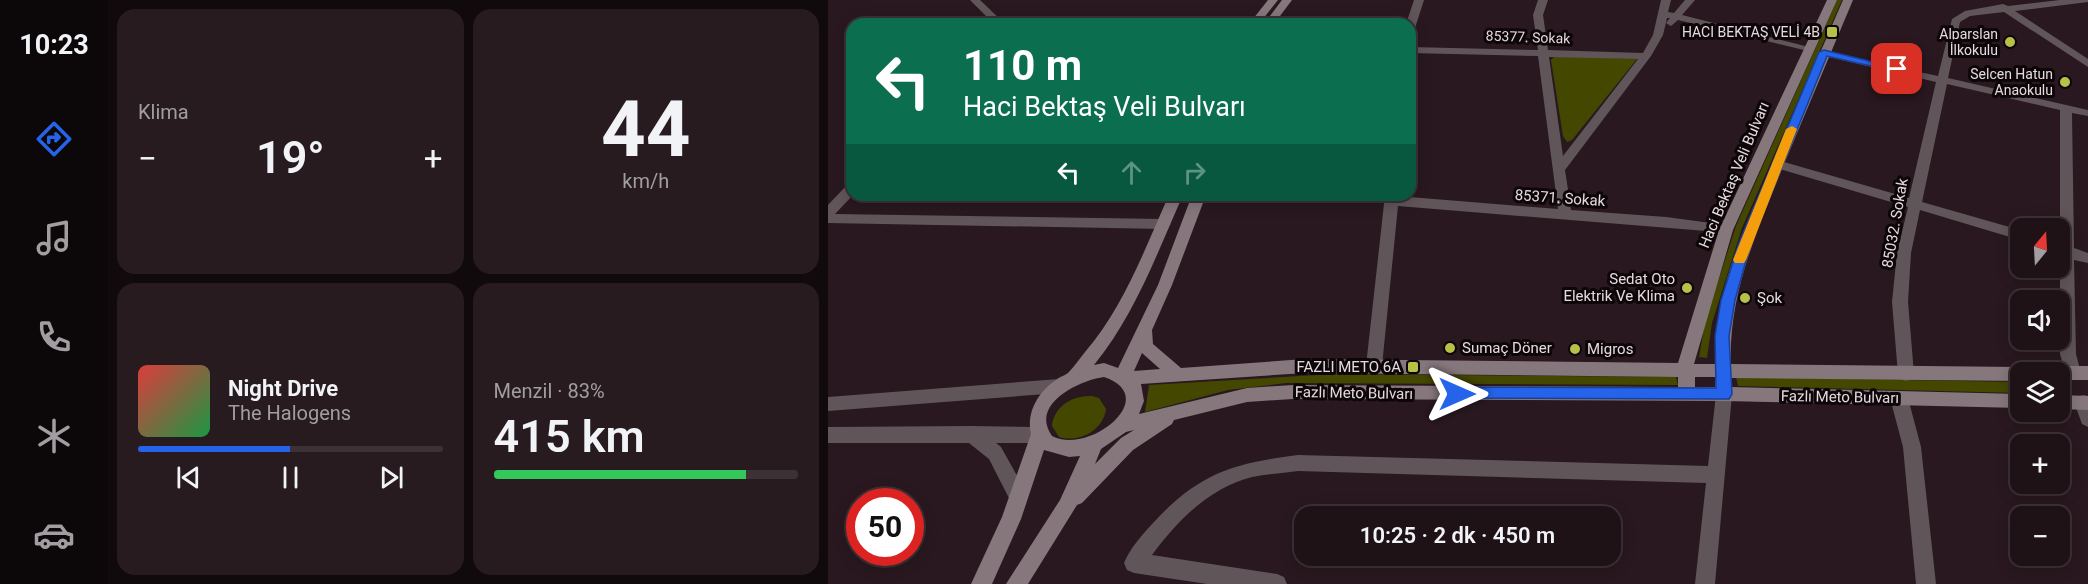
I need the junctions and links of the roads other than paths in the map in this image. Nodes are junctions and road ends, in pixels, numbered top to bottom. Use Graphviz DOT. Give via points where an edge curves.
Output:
graph roads {
  1 [pos="975,0"];
  2 [pos="1273,0"];
  3 [pos="1287,0"];
  4 [pos="1419,0"];
  5 [pos="1543,0"];
  6 [pos="1666,0"];
  7 [pos="1690,0"];
  8 [pos="1832,0"];
  9 [pos="1848,0"];
  10 [pos="1993,0"];
  11 [pos="2087,0"];
  12 [pos="2005,8"];
  13 [pos="1664,14"];
  14 [pos="1676,17"];
  15 [pos="994,18"];
  16 [pos="1259,18"];
  17 [pos="1274,18"];
  18 [pos="1413,18"];
  19 [pos="1658,35"];
  20 [pos="1808,48"];
  21 [pos="1416,50"];
  22 [pos="1824,52"];
  23 [pos="1543,53"];
  24 [pos="1646,56"];
  25 [pos="2088,64"];
  26 [pos="1941,80"];
  27 [pos="2066,108"];
  28 [pos="2088,113"];
  29 [pos="1777,164"];
  30 [pos="1558,170"];
  31 [pos="846,194"];
  32 [pos="1416,200"];
  33 [pos="1174,201"];
  34 [pos="1197,201"];
  35 [pos="1392,201"];
  36 [pos="1915,204"];
  37 [pos="828,213"];
  38 [pos="1565,215"];
  39 [pos="828,218"];
  40 [pos="2064,218"];
  41 [pos="1164,224"];
  42 [pos="1726,230"];
  43 [pos="2010,232"];
  44 [pos="2070,251"];
  45 [pos="2088,258"];
  46 [pos="2065,278"];
  47 [pos="1145,329"];
  48 [pos="1374,366"];
  49 [pos="1686,370"];
  50 [pos="1722,370"];
  51 [pos="2073,373"];
  52 [pos="1906,374"];
  53 [pos="2010,374"];
  54 [pos="1178,375"];
  55 [pos="1126,377"];
  56 [pos="1066,382"];
  57 [pos="1687,394"];
  58 [pos="1724,394"];
  59 [pos="1899,398"];
  60 [pos="2010,401"];
  61 [pos="828,404"];
  62 [pos="2070,404"];
  63 [pos="2086,408"];
  64 [pos="1177,412"];
  65 [pos="1123,425"];
  66 [pos="971,434"];
  67 [pos="828,435"];
  68 [pos="1040,435"];
  69 [pos="1094,445"];
  70 [pos="1717,476"];
  71 [pos="1018,496"];
  72 [pos="1067,506"];
  73 [pos="981,584"];
  74 [pos="1016,584"];
  75 [pos="1276,584"];
  76 [pos="1705,584"];
  77 [pos="1926,584"];
  1 -- 15 [label="street"];
  2 -- 16 [label="main road"];
  3 -- 17 [label="main road"];
  4 -- 18 [label="street"];
  5 -- 23 [label="street" via="1538,15"];
  6 -- 13 [label="street"];
  7 -- 14 [label="street"];
  8 -- 20 [label="main road, Haci Bektaş Veli Bulvarı"];
  9 -- 22 [label="main road"];
  10 -- 12 [label="street"];
  11 -- 12 [label="street"];
  12 -- 25 [label="street"];
  12 -- 26 [label="street, 85032. Sokak" via="1968,13 1955,21"];
  13 -- 14 [label="street"];
  13 -- 19 [label="street"];
  14 -- 19 [label="street"];
  14 -- 20 [label="street"];
  19 -- 24 [label="street"];
  20 -- 42 [label="main road, Haci Bektaş Veli Bulvarı"];
  21 -- 23 [label="street, 85377. Sokak"];
  22 -- 26 [label="street"];
  22 -- 29 [label="main road"];
  23 -- 24 [label="street, 85377. Sokak"];
  23 -- 30 [label="street"];
  24 -- 30 [label="street"];
  26 -- 27 [label="street"];
  26 -- 36 [label="street, 85032. Sokak"];
  27 -- 28 [label="street"];
  27 -- 40 [label="street"];
  29 -- 36 [label="street"];
  29 -- 50 [label="main road" via="1745,243 1728,300"];
  30 -- 38 [label="street"];
  31 -- 37 [label="street"];
  32 -- 38 [label="street, 85371. Sokak"];
  33 -- 41 [label="main road"];
  34 -- 47 [label="main road"];
  35 -- 48 [label="street"];
  36 -- 43 [label="street"];
  36 -- 52 [label="street, 85032. Sokak" via="1904,253 1900,302"];
  38 -- 42 [label="street, 85371. Sokak"];
  39 -- 41 [label="street"];
  41 -- 56 [label="main road" via="1105,340"];
  42 -- 49 [label="main road, Haci Bektaş Veli Bulvarı" via="1693,334"];
  44 -- 45 [label="street"];
  46 -- 51 [label="street" via="2068,354"];
  47 -- 54 [label="main road" via="1145,347"];
  47 -- 55 [label="main road"];
  48 -- 49 [label="main road, Fazlı Meto Bulvarı"];
  48 -- 54 [label="main road, Fazlı Meto Bulvarı" via="1305,366"];
  49 -- 50 [label="main road, Fazlı Meto Bulvarı"];
  49 -- 57 [label="main road, Haci Bektaş Veli Bulvarı"];
  50 -- 52 [label="main road, Fazlı Meto Bulvarı"];
  50 -- 58 [label="main road"];
  52 -- 53 [label="main road, Fazlı Meto Bulvarı"];
  54 -- 55 [label="main road, Fazlı Meto Bulvarı"];
  55 -- 56 [label="main road" via="1104,370"];
  55 -- 65 [label="main road" via="1136,399"];
  56 -- 61 [label="street"];
  56 -- 68 [label="main road" via="1047,398 1040,410"];
  57 -- 58 [label="main road, Fazlı Meto Bulvarı"];
  57 -- 64 [label="main road, Fazlı Meto Bulvarı" via="1293,392 1247,395"];
  58 -- 59 [label="main road, Fazlı Meto Bulvarı"];
  58 -- 70 [label="street"];
  59 -- 60 [label="main road, Fazlı Meto Bulvarı"];
  59 -- 77 [label="street" via="1912,447"];
  62 -- 63 [label="main road"];
  64 -- 65 [label="main road, Fazlı Meto Bulvarı"];
  64 -- 72 [label="main road" via="1127,444"];
  65 -- 69 [label="main road"];
  66 -- 67 [label="street"];
  66 -- 68 [label="street"];
  66 -- 71 [label="street" via="995,453"];
  68 -- 69 [label="main road" via="1048,444 1061,449"];
  68 -- 71 [label="main road"];
  69 -- 72 [label="main road"];
  70 -- 75 [label="street" via="1298,463 1251,469 1216,482 1179,508 1134,563"];
  70 -- 76 [label="street"];
  71 -- 73 [label="main road"];
  72 -- 74 [label="main road"];
}
